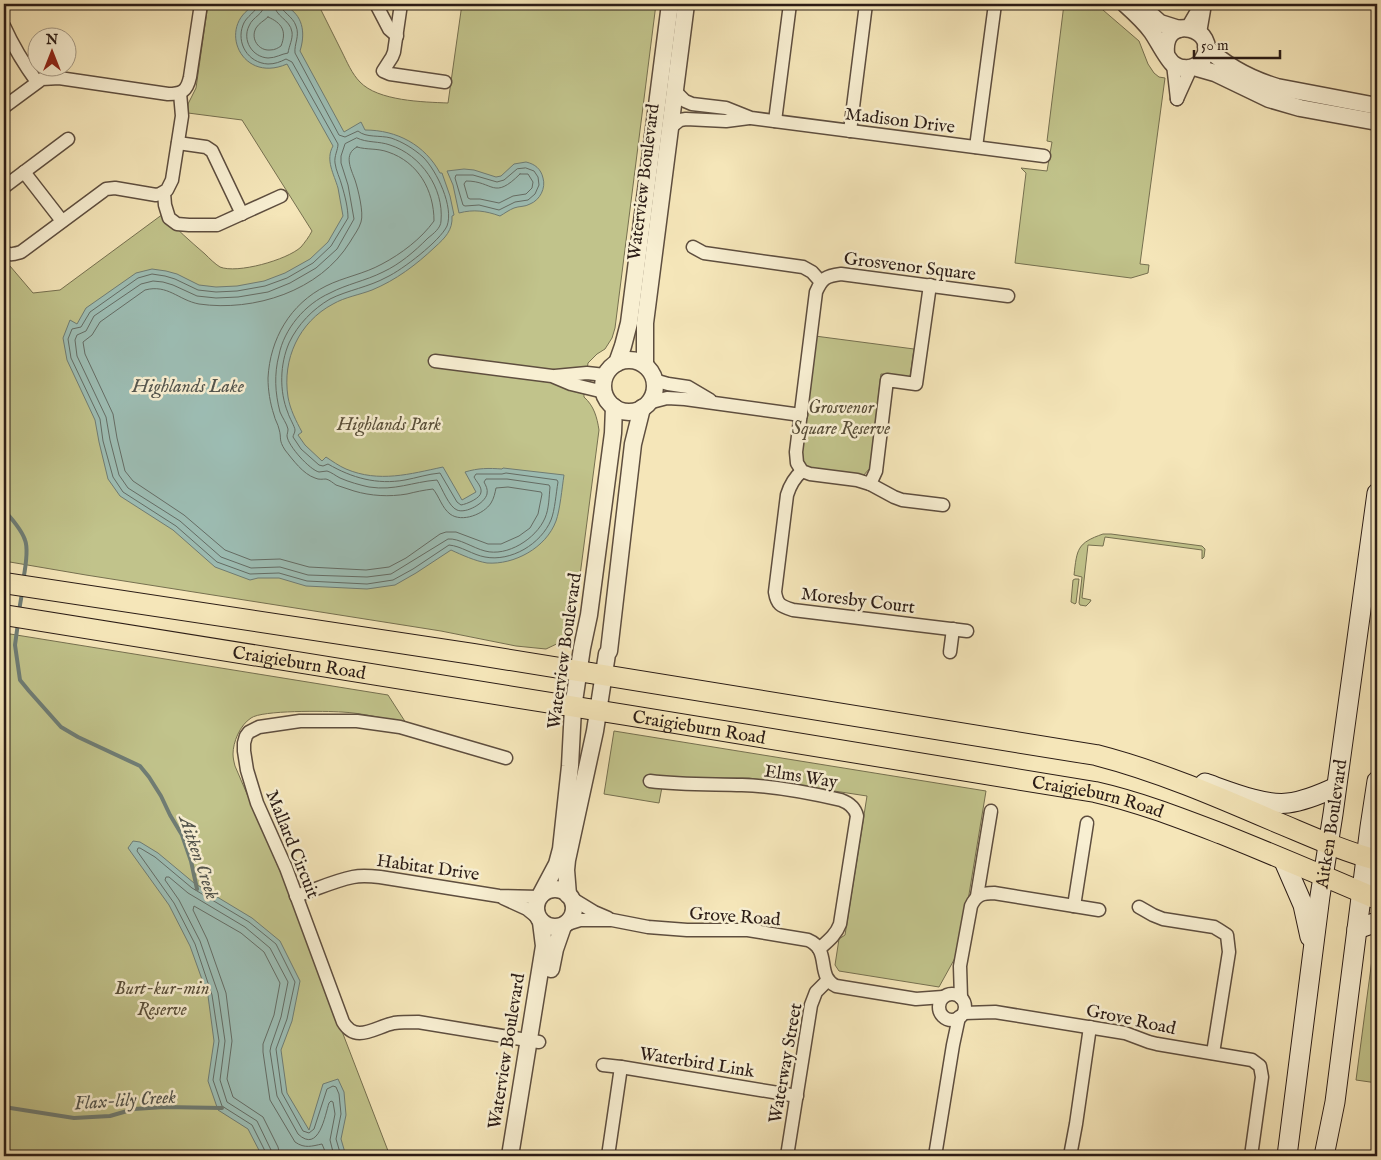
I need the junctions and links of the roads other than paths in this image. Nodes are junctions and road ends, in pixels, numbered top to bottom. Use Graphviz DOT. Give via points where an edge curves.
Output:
graph roads {
  1 [pos="201,4"];
  2 [pos="376,4"];
  3 [pos="401,4"];
  4 [pos="670,4"];
  5 [pos="686,4"];
  6 [pos="790,4"];
  7 [pos="866,4"];
  8 [pos="995,4"];
  9 [pos="1126,4"];
  10 [pos="1138,4"];
  11 [pos="1201,4"];
  12 [pos="1205,4"];
  13 [pos="4,26"];
  14 [pos="1193,34"];
  15 [pos="396,36"];
  16 [pos="1169,58"];
  17 [pos="1193,67"];
  18 [pos="37,82"];
  19 [pos="445,82"];
  20 [pos="676,91"];
  21 [pos="180,93"];
  22 [pos="1377,96"];
  23 [pos="1348,101"];
  24 [pos="1377,106"];
  25 [pos="4,107"];
  26 [pos="751,118"];
  27 [pos="775,121"];
  28 [pos="1377,122"];
  29 [pos="670,128"];
  30 [pos="850,131"];
  31 [pos="68,139"];
  32 [pos="178,144"];
  33 [pos="976,148"];
  34 [pos="1044,156"];
  35 [pos="24,172"];
  36 [pos="4,187"];
  37 [pos="164,193"];
  38 [pos="281,196"];
  39 [pos="242,214"];
  40 [pos="62,221"];
  41 [pos="693,247"];
  42 [pos="4,251"];
  43 [pos="820,281"];
  44 [pos="930,285"];
  45 [pos="1008,296"];
  46 [pos="435,361"];
  47 [pos="617,363"];
  48 [pos="645,365"];
  49 [pos="605,375"];
  50 [pos="552,376"];
  51 [pos="654,380"];
  52 [pos="604,392"];
  53 [pos="716,404"];
  54 [pos="645,406"];
  55 [pos="614,407"];
  56 [pos="801,415"];
  57 [pos="802,471"];
  58 [pos="870,484"];
  59 [pos="1377,493"];
  60 [pos="943,505"];
  61 [pos="4,582"];
  62 [pos="4,615"];
  63 [pos="953,629"];
  64 [pos="967,631"];
  65 [pos="950,652"];
  66 [pos="579,672"];
  67 [pos="604,676"];
  68 [pos="573,708"];
  69 [pos="597,711"];
  70 [pos="506,758"];
  71 [pos="1167,776"];
  72 [pos="650,781"];
  73 [pos="1377,783"];
  74 [pos="1336,787"];
  75 [pos="991,811"];
  76 [pos="1087,823"];
  77 [pos="1328,843"];
  78 [pos="1372,858"];
  79 [pos="1283,859"];
  80 [pos="1323,876"];
  81 [pos="296,896"];
  82 [pos="499,896"];
  83 [pos="540,896"];
  84 [pos="570,896"];
  85 [pos="977,896"];
  86 [pos="1370,896"];
  87 [pos="1074,906"];
  88 [pos="1140,907"];
  89 [pos="1099,910"];
  90 [pos="540,920"];
  91 [pos="612,920"];
  92 [pos="1377,922"];
  93 [pos="564,925"];
  94 [pos="1357,929"];
  95 [pos="819,949"];
  96 [pos="1313,950"];
  97 [pos="960,966"];
  98 [pos="828,980"];
  99 [pos="944,1004"];
  100 [pos="962,1007"];
  101 [pos="1090,1027"];
  102 [pos="534,1041"];
  103 [pos="953,1045"];
  104 [pos="1213,1053"];
  105 [pos="603,1065"];
  106 [pos="621,1067"];
  107 [pos="797,1096"];
  108 [pos="510,1156"];
  109 [pos="520,1156"];
  110 [pos="608,1156"];
  111 [pos="786,1156"];
  112 [pos="935,1156"];
  113 [pos="1070,1156"];
  114 [pos="1251,1156"];
  115 [pos="1287,1156"];
  116 [pos="1324,1156"];
  1 -- 21 [label="street" via="189,82 185,91"];
  2 -- 15 [label="street"];
  3 -- 15 [label="street"];
  4 -- 47 [label="street, Waterview Boulevard" via="629,323"];
  5 -- 20 [label="street, Waterview Boulevard"];
  6 -- 27 [label="street"];
  7 -- 30 [label="street"];
  8 -- 33 [label="street"];
  9 -- 16 [label="street" via="1142,19"];
  10 -- 14 [label="street" via="1160,23"];
  11 -- 14 [label="street"];
  12 -- 14 [label="street"];
  13 -- 18 [label="street"];
  14 -- 16 [label="street" via="1170,36 1165,47"];
  14 -- 17 [label="street" via="1203,59"];
  14 -- 23 [label="street" via="1222,62 1266,84"];
  15 -- 19 [label="street" via="392,57 383,71"];
  16 -- 17 [label="street" via="1178,67"];
  16 -- 17 [label="street" via="1178,99"];
  17 -- 28 [label="street" via="1214,73 1269,99"];
  18 -- 21 [label="street" via="55,78"];
  18 -- 25 [label="street"];
  20 -- 26 [label="street, Madison Drive" via="692,104 726,108"];
  20 -- 29 [label="street, Waterview Boulevard"];
  21 -- 32 [label="street" via="182,116"];
  22 -- 23 [label="street"];
  23 -- 24 [label="street"];
  26 -- 27 [label="street, Madison Drive"];
  26 -- 29 [label="street, Madison Drive" via="726,121 686,118"];
  27 -- 30 [label="street, Madison Drive"];
  29 -- 48 [label="street, Waterview Boulevard" via="645,323"];
  30 -- 33 [label="street, Madison Drive"];
  31 -- 35 [label="street"];
  32 -- 37 [label="street" via="170,187"];
  32 -- 39 [label="street" via="212,151"];
  33 -- 34 [label="street, Madison Drive"];
  35 -- 36 [label="street"];
  35 -- 40 [label="street"];
  37 -- 39 [label="street" via="166,213 177,224 217,225"];
  37 -- 40 [label="street" via="156,195 108,188"];
  38 -- 39 [label="street"];
  40 -- 42 [label="street" via="20,252 8,254"];
  41 -- 43 [label="street" via="704,253 803,267"];
  43 -- 44 [label="street, Grosvenor Square" via="829,275 840,274"];
  43 -- 56 [label="street, Grosvenor Square"];
  44 -- 45 [label="street, Grosvenor Square"];
  44 -- 58 [label="street" via="916,384 887,380 876,471"];
  46 -- 50 [label="street"];
  47 -- 48 [label="street" via="631,360"];
  47 -- 49 [label="street"];
  48 -- 51 [label="street"];
  49 -- 50 [label="street"];
  49 -- 52 [label="street"];
  50 -- 52 [label="street"];
  51 -- 53 [label="street" via="688,387"];
  51 -- 54 [label="street" via="653,396"];
  52 -- 55 [label="street"];
  53 -- 54 [label="street" via="667,398"];
  53 -- 56 [label="street"];
  54 -- 55 [label="street" via="628,412"];
  54 -- 67 [label="street" via="633,444"];
  55 -- 66 [label="street, Waterview Boulevard" via="612,443"];
  56 -- 57 [label="street, Grosvenor Square" via="796,452 797,464"];
  57 -- 58 [label="street"];
  57 -- 63 [label="street, Moresby Court" via="790,485 787,495 775,592 781,606"];
  58 -- 60 [label="street" via="902,500"];
  59 -- 74 [label="main road, Aitken Boulevard"];
  61 -- 66 [label="main road, Craigieburn Road"];
  62 -- 68 [label="main road, Craigieburn Road"];
  63 -- 64 [label="street, Moresby Court"];
  63 -- 65 [label="street"];
  66 -- 67 [label="main road, Craigieburn Road"];
  66 -- 68 [label="street, Waterview Boulevard"];
  67 -- 69 [label="street"];
  67 -- 71 [label="main road, Craigieburn Road" via="1096,755"];
  68 -- 69 [label="main road, Craigieburn Road"];
  68 -- 83 [label="street, Waterview Boulevard" via="561,848 557,864"];
  69 -- 79 [label="main road, Craigieburn Road" via="1095,792 1154,808"];
  69 -- 84 [label="street" via="567,860"];
  70 -- 81 [label="street, Mallard Circuit" via="409,730 358,721 300,721 254,729 244,742 249,777"];
  71 -- 74 [label="main road" via="1201,782 1267,802 1287,804"];
  71 -- 77 [label="main road, Craigieburn Road"];
  72 -- 95 [label="street, Elms Way" via="744,785 841,800 851,806 857,816 840,924"];
  73 -- 78 [label="main road" via="1370,827"];
  74 -- 77 [label="main road, Aitken Boulevard"];
  75 -- 85 [label="street"];
  76 -- 87 [label="street"];
  77 -- 78 [label="main road, Craigieburn Road"];
  77 -- 80 [label="main road, Aitken Boulevard"];
  78 -- 86 [label="main road"];
  79 -- 80 [label="main road, Craigieburn Road"];
  79 -- 96 [label="main road" via="1303,904"];
  80 -- 86 [label="main road, Craigieburn Road"];
  80 -- 96 [label="main road, Aitken Boulevard"];
  81 -- 82 [label="street, Habitat Drive" via="354,877 367,876"];
  81 -- 102 [label="street, Mallard Circuit" via="343,1022 351,1032 365,1032 394,1023 418,1022"];
  82 -- 83 [label="street, Habitat Drive"];
  82 -- 90 [label="street, Habitat Drive" via="527,909"];
  83 -- 84 [label="street" via="551,889"];
  83 -- 90 [label="street" via="535,908"];
  84 -- 91 [label="street, Grove Road"];
  84 -- 93 [label="street" via="573,916"];
  85 -- 87 [label="street" via="994,893"];
  85 -- 97 [label="street" via="971,906"];
  86 -- 94 [label="main road"];
  87 -- 89 [label="street"];
  88 -- 104 [label="street" via="1153,916 1214,927 1227,935 1229,952"];
  90 -- 93 [label="street" via="552,928"];
  90 -- 102 [label="street, Waterview Boulevard" via="544,946"];
  91 -- 93 [label="street, Grove Road" via="580,920"];
  91 -- 95 [label="street, Grove Road" via="687,930 748,930 808,940"];
  92 -- 94 [label="main road"];
  93 -- 102 [label="street, Waterview Boulevard" via="555,949"];
  94 -- 116 [label="main road" via="1335,1102"];
  95 -- 98 [label="street"];
  96 -- 115 [label="main road, Aitken Boulevard"];
  97 -- 99 [label="street"];
  97 -- 100 [label="street"];
  98 -- 99 [label="street" via="840,987"];
  98 -- 107 [label="street, Waterway Street" via="816,992 811,1005"];
  99 -- 100 [label="street" via="955,994"];
  99 -- 100 [label="street, Grove Road" via="952,1020"];
  99 -- 103 [label="street"];
  100 -- 101 [label="street, Grove Road"];
  100 -- 103 [label="street"];
  101 -- 104 [label="street, Grove Road" via="1124,1033 1157,1044"];
  101 -- 113 [label="street"];
  102 -- 108 [label="street, Waterview Boulevard"];
  102 -- 109 [label="street, Waterview Boulevard"];
  103 -- 112 [label="street"];
  104 -- 114 [label="street, Grove Road" via="1252,1060 1260,1066 1262,1077"];
  105 -- 106 [label="street, Waterbird Link"];
  106 -- 107 [label="street, Waterbird Link"];
  106 -- 110 [label="street, Waterbird Link"];
  107 -- 111 [label="street, Waterway Street"];
}
